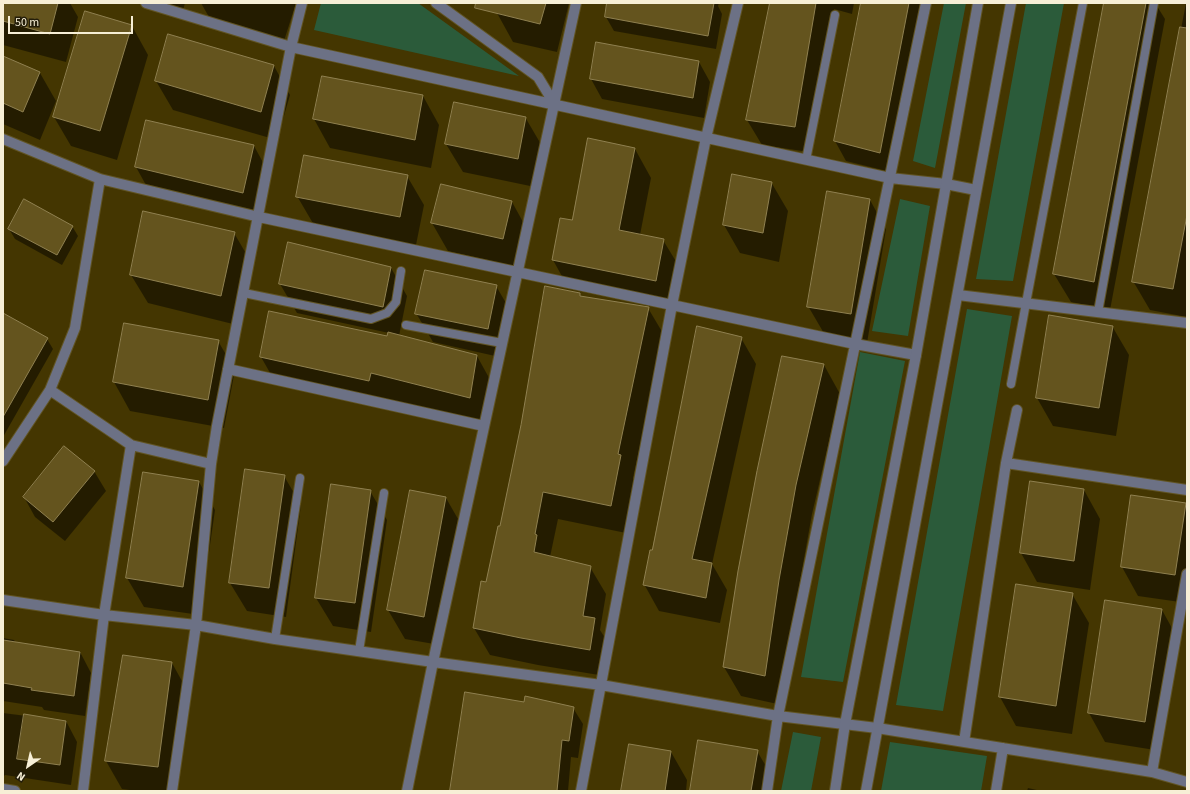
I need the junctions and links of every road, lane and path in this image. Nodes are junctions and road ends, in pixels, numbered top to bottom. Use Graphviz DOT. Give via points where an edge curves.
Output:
graph roads {
  1 [pos="146,3"];
  2 [pos="302,3"];
  3 [pos="436,3"];
  4 [pos="576,3"];
  5 [pos="738,3"];
  6 [pos="926,3"];
  7 [pos="978,3"];
  8 [pos="1011,3"];
  9 [pos="1083,3"];
  10 [pos="1154,3"];
  11 [pos="835,15"];
  12 [pos="291,47"];
  13 [pos="555,105"];
  14 [pos="706,138"];
  15 [pos="3,139"];
  16 [pos="806,160"];
  17 [pos="890,178"];
  18 [pos="100,179"];
  19 [pos="946,184"];
  20 [pos="976,190"];
  21 [pos="259,217"];
  22 [pos="401,271"];
  23 [pos="517,272"];
  24 [pos="244,293"];
  25 [pos="958,294"];
  26 [pos="1026,303"];
  27 [pos="672,305"];
  28 [pos="1098,312"];
  29 [pos="1187,323"];
  30 [pos="406,324"];
  31 [pos="502,343"];
  32 [pos="855,344"];
  33 [pos="916,355"];
  34 [pos="228,369"];
  35 [pos="1012,384"];
  36 [pos="50,390"];
  37 [pos="1017,410"];
  38 [pos="484,426"];
  39 [pos="131,445"];
  40 [pos="3,461"];
  41 [pos="1006,463"];
  42 [pos="211,464"];
  43 [pos="300,478"];
  44 [pos="1187,490"];
  45 [pos="384,493"];
  46 [pos="1187,574"];
  47 [pos="3,600"];
  48 [pos="104,615"];
  49 [pos="196,625"];
  50 [pos="275,639"];
  51 [pos="359,651"];
  52 [pos="433,662"];
  53 [pos="601,685"];
  54 [pos="778,716"];
  55 [pos="845,724"];
  56 [pos="876,728"];
  57 [pos="964,742"];
  58 [pos="1003,748"];
  59 [pos="1152,772"];
  60 [pos="1185,785"];
  61 [pos="3,789"];
  62 [pos="15,791"];
  63 [pos="83,791"];
  64 [pos="172,791"];
  65 [pos="407,791"];
  66 [pos="581,791"];
  67 [pos="766,791"];
  68 [pos="835,791"];
  69 [pos="866,791"];
  70 [pos="996,791"];
  1 -- 12 [label="street"];
  2 -- 12 [label="street"];
  3 -- 13 [label="street" via="538,77"];
  4 -- 13 [label="street"];
  5 -- 14 [label="street"];
  6 -- 17 [label="street"];
  7 -- 19 [label="street"];
  8 -- 20 [label="street"];
  9 -- 26 [label="lane"];
  10 -- 28 [label="lane"];
  11 -- 16 [label="lane"];
  12 -- 13 [label="street"];
  12 -- 21 [label="street"];
  13 -- 14 [label="street"];
  13 -- 23 [label="street"];
  14 -- 16 [label="street"];
  14 -- 27 [label="street"];
  15 -- 18 [label="street"];
  16 -- 17 [label="street"];
  17 -- 19 [label="street"];
  17 -- 32 [label="street"];
  18 -- 21 [label="street"];
  18 -- 36 [label="street" via="75,328"];
  19 -- 20 [label="street"];
  19 -- 33 [label="street"];
  20 -- 25 [label="street"];
  21 -- 23 [label="street"];
  21 -- 24 [label="street"];
  22 -- 24 [label="lane" via="396,302 387,313 371,319"];
  23 -- 27 [label="street"];
  23 -- 31 [label="street"];
  24 -- 34 [label="street"];
  25 -- 26 [label="street"];
  25 -- 56 [label="street"];
  26 -- 28 [label="street"];
  26 -- 35 [label="lane"];
  27 -- 32 [label="street"];
  27 -- 53 [label="street"];
  28 -- 29 [label="street"];
  30 -- 31 [label="lane"];
  31 -- 38 [label="street"];
  32 -- 33 [label="street"];
  32 -- 54 [label="street"];
  33 -- 55 [label="street"];
  34 -- 38 [label="street"];
  34 -- 42 [label="street"];
  36 -- 39 [label="street"];
  36 -- 40 [label="street"];
  37 -- 41 [label="street"];
  38 -- 52 [label="street"];
  39 -- 42 [label="street"];
  39 -- 48 [label="street"];
  41 -- 44 [label="street"];
  41 -- 57 [label="street"];
  42 -- 49 [label="street"];
  43 -- 50 [label="lane"];
  45 -- 51 [label="lane"];
  46 -- 59 [label="street"];
  47 -- 48 [label="street"];
  48 -- 49 [label="street"];
  48 -- 63 [label="street"];
  49 -- 50 [label="street"];
  49 -- 64 [label="street"];
  50 -- 51 [label="street"];
  51 -- 52 [label="street"];
  52 -- 53 [label="street"];
  52 -- 65 [label="street"];
  53 -- 54 [label="street"];
  53 -- 66 [label="street"];
  54 -- 55 [label="street"];
  54 -- 67 [label="street"];
  55 -- 56 [label="street"];
  55 -- 68 [label="street"];
  56 -- 57 [label="street"];
  56 -- 69 [label="street"];
  57 -- 58 [label="street"];
  58 -- 59 [label="street"];
  58 -- 70 [label="street"];
  59 -- 60 [label="street"];
  61 -- 62 [label="street"];
}
